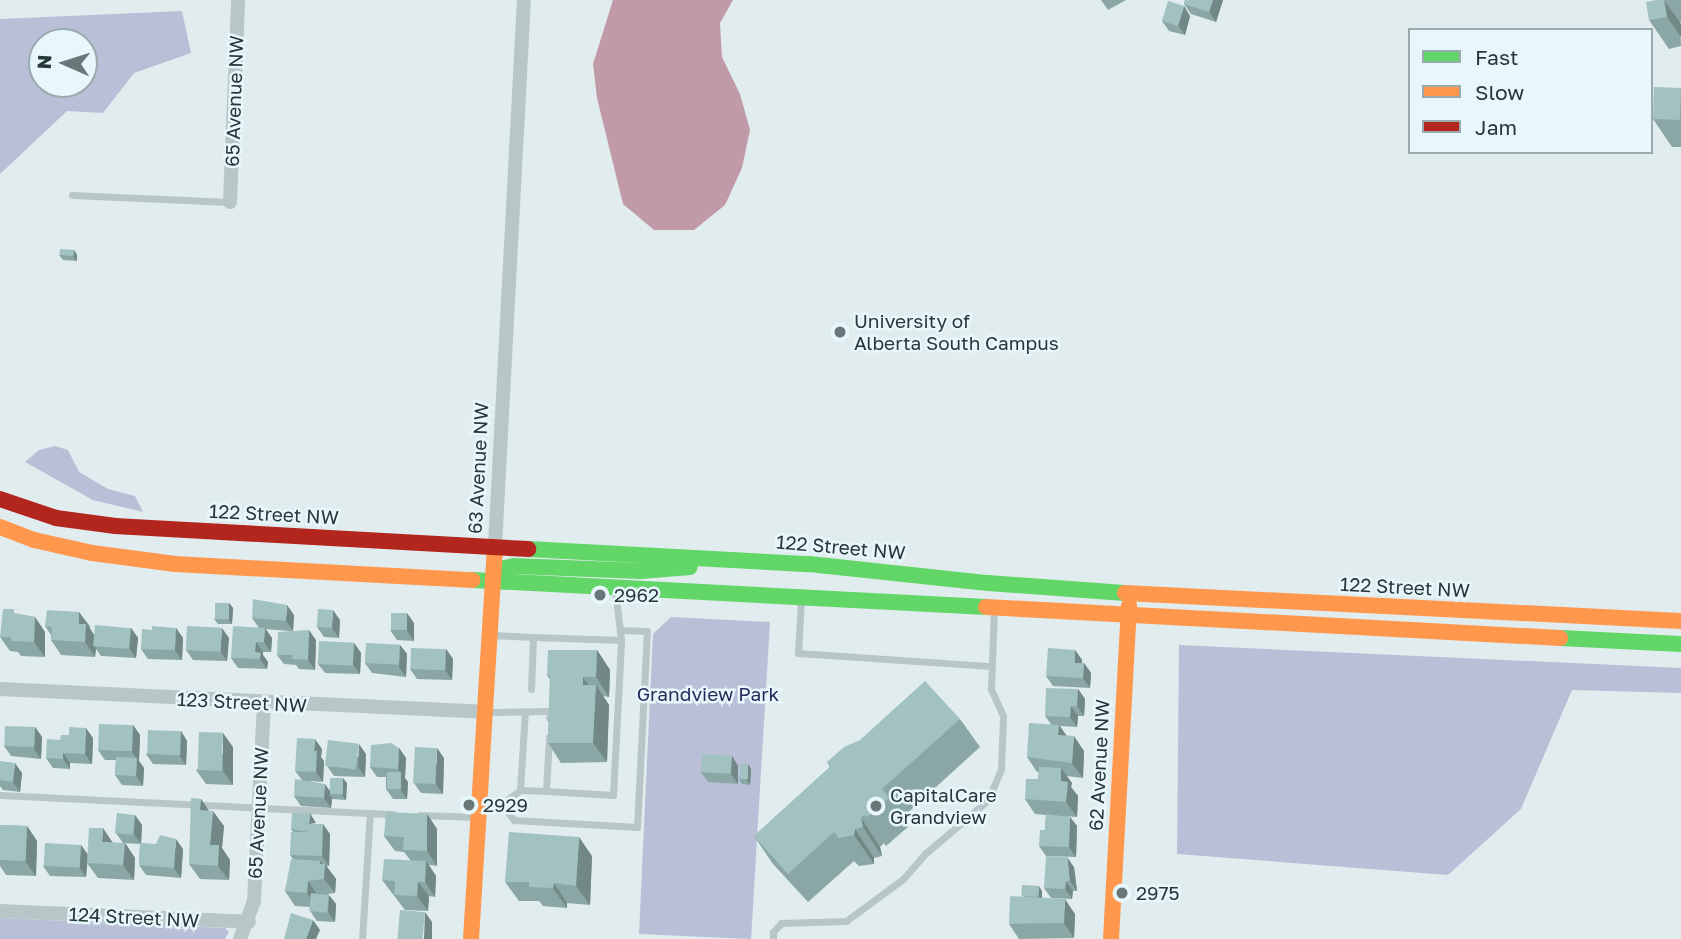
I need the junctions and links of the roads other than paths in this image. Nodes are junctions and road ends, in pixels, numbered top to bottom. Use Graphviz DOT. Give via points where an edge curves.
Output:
graph roads {
  1 [pos="238,0"];
  2 [pos="524,0"];
  3 [pos="72,195"];
  4 [pos="230,202"];
  5 [pos="0,499"];
  6 [pos="0,527"];
  7 [pos="495,547"];
  8 [pos="751,561"];
  9 [pos="493,580"];
  10 [pos="615,587"];
  11 [pos="1130,593"];
  12 [pos="802,597"];
  13 [pos="994,607"];
  14 [pos="1128,616"];
  15 [pos="1681,621"];
  16 [pos="621,630"];
  17 [pos="489,635"];
  18 [pos="533,637"];
  19 [pos="621,640"];
  20 [pos="1681,644"];
  21 [pos="991,666"];
  22 [pos="0,689"];
  23 [pos="531,689"];
  24 [pos="264,703"];
  25 [pos="525,711"];
  26 [pos="484,712"];
  27 [pos="520,790"];
  28 [pos="546,791"];
  29 [pos="0,795"];
  30 [pos="501,804"];
  31 [pos="258,808"];
  32 [pos="479,810"];
  33 [pos="370,813"];
  34 [pos="0,911"];
  35 [pos="249,922"];
  36 [pos="240,939"];
  37 [pos="362,939"];
  38 [pos="471,939"];
  39 [pos="773,939"];
  40 [pos="1111,939"];
  1 -- 4 [label="street, 65 Avenue NW"];
  2 -- 7 [label="street, 63 Avenue NW"];
  3 -- 4 [label="lane"];
  5 -- 7 [label="main road, 122 Street NW" via="55,517 105,525"];
  6 -- 9 [label="main road" via="92,553 175,564"];
  7 -- 8 [label="main road, 122 Street NW"];
  7 -- 9 [label="main road, 63 Avenue NW"];
  8 -- 9 [label="main road" via="641,571 507,567"];
  8 -- 11 [label="main road, 122 Street NW"];
  9 -- 10 [label="main road"];
  9 -- 17 [label="main road, 63 Avenue NW"];
  10 -- 12 [label="main road"];
  10 -- 16 [label="lane"];
  11 -- 14 [label="main road, 62 Avenue NW"];
  11 -- 15 [label="main road, 122 Street NW"];
  12 -- 13 [label="main road"];
  12 -- 21 [label="lane" via="798,653"];
  13 -- 14 [label="main road"];
  13 -- 21 [label="lane"];
  14 -- 20 [label="main road"];
  14 -- 40 [label="main road, 62 Avenue NW"];
  16 -- 19 [label="lane"];
  16 -- 30 [label="lane" via="647,631 637,827 514,820"];
  17 -- 18 [label="lane"];
  17 -- 26 [label="main road, 63 Avenue NW"];
  18 -- 19 [label="lane"];
  18 -- 23 [label="lane"];
  19 -- 28 [label="lane" via="613,794"];
  21 -- 39 [label="lane" via="991,690 1003,716 1001,769 988,800 903,879 846,921 781,923"];
  22 -- 24 [label="street, 123 Street NW"];
  24 -- 26 [label="street, 123 Street NW"];
  24 -- 31 [label="street, 65 Avenue NW"];
  25 -- 26 [label="lane"];
  25 -- 27 [label="lane"];
  25 -- 28 [label="lane" via="550,711"];
  26 -- 32 [label="main road, 63 Avenue NW"];
  27 -- 28 [label="lane"];
  27 -- 30 [label="lane"];
  29 -- 31 [label="lane"];
  30 -- 32 [label="lane"];
  31 -- 33 [label="lane"];
  31 -- 35 [label="street, 65 Avenue NW"];
  32 -- 33 [label="lane"];
  32 -- 38 [label="main road, 63 Avenue NW"];
  33 -- 37 [label="lane"];
  34 -- 35 [label="street, 124 Street NW"];
  35 -- 36 [label="street"];
}
